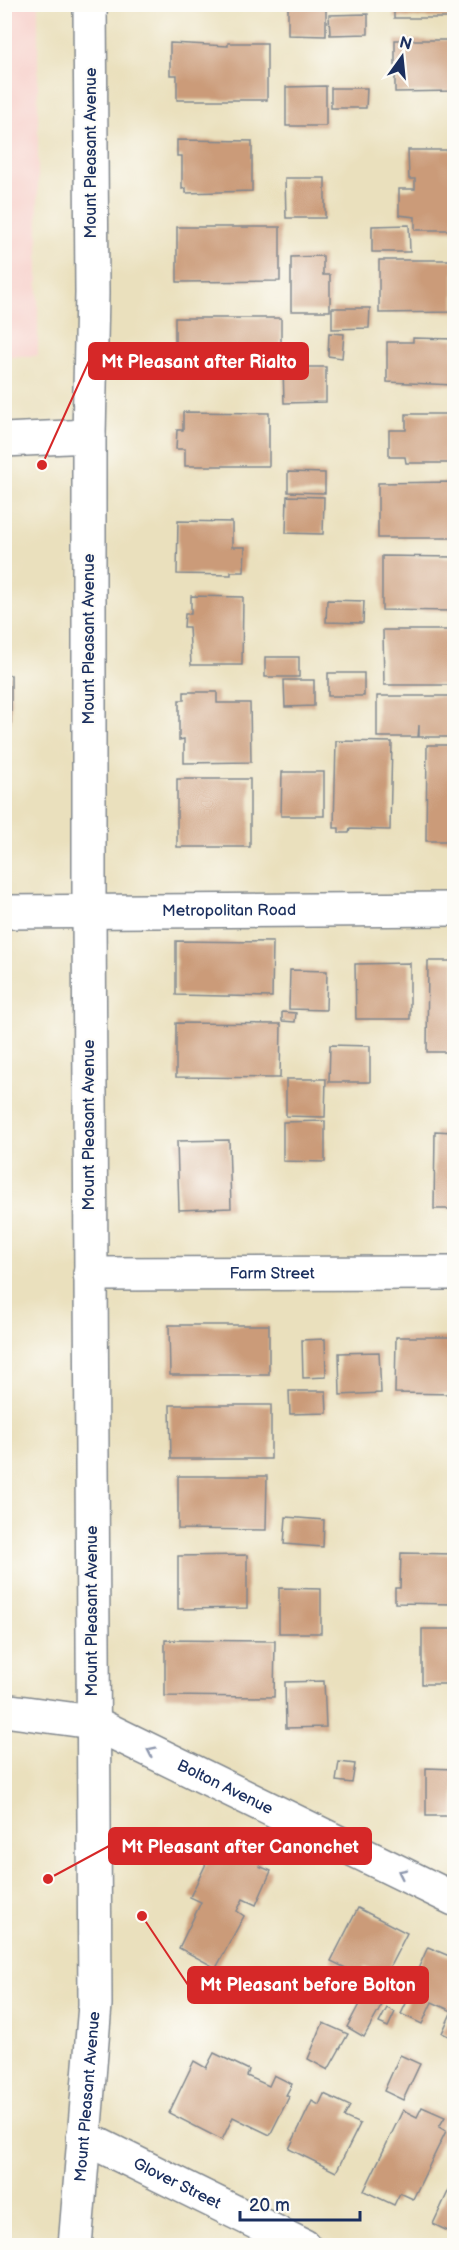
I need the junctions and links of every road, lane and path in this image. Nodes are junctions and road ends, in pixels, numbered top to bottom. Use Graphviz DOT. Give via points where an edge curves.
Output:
graph roads {
  1 [pos="90,4"];
  2 [pos="89,436"];
  3 [pos="4,440"];
  4 [pos="454,909"];
  5 [pos="88,911"];
  6 [pos="4,912"];
  7 [pos="454,1273"];
  8 [pos="90,1274"];
  9 [pos="4,1710"];
  10 [pos="92,1722"];
  11 [pos="454,1899"];
  12 [pos="83,2137"];
  13 [pos="75,2246"];
  14 [pos="304,2246"];
  1 -- 2 [label="main road, Mount Pleasant Avenue"];
  2 -- 3 [label="main road"];
  2 -- 5 [label="main road, Mount Pleasant Avenue"];
  4 -- 5 [label="main road, Metropolitan Road"];
  5 -- 6 [label="main road, Metropolitan Road"];
  5 -- 8 [label="main road, Mount Pleasant Avenue"];
  7 -- 8 [label="main road, Farm Street"];
  8 -- 10 [label="main road, Mount Pleasant Avenue"];
  9 -- 10 [label="main road, Bolton Avenue"];
  11 -- 10 [label="main road, Bolton Avenue, one-way"];
  10 -- 12 [label="main road, Mount Pleasant Avenue" via="95,2005"];
  12 -- 13 [label="main road, Mount Pleasant Avenue"];
  12 -- 14 [label="main road, Glover Street"];
}
